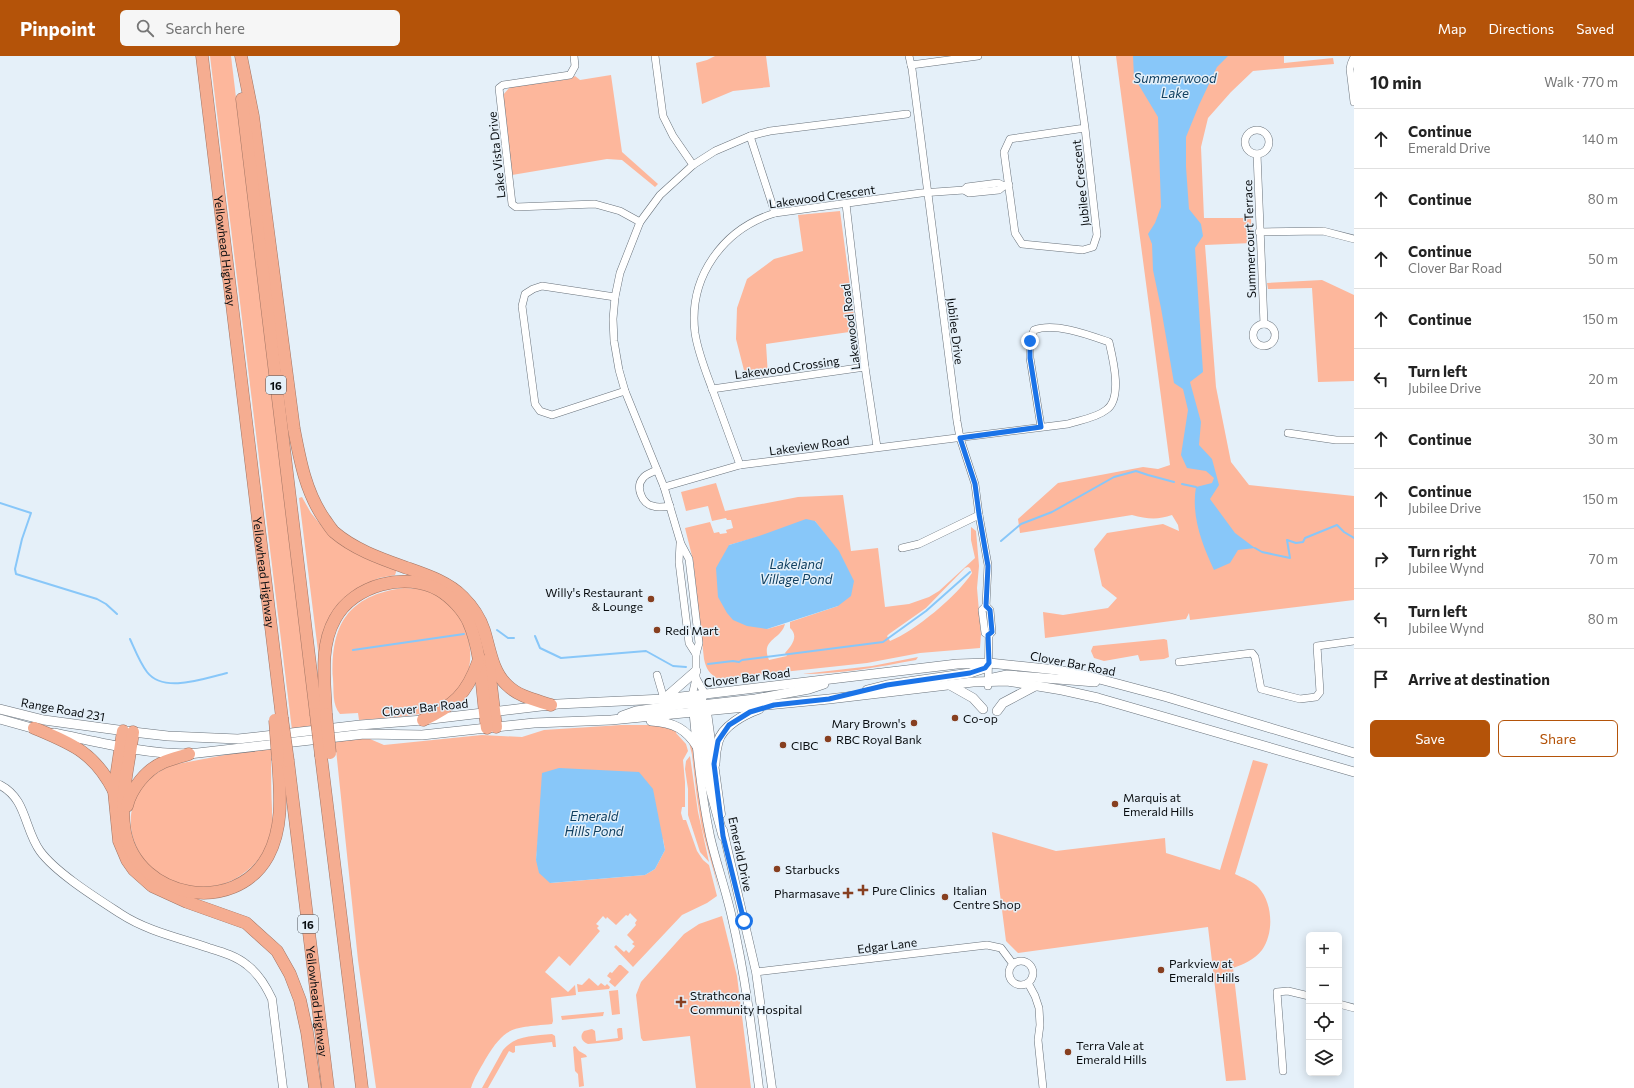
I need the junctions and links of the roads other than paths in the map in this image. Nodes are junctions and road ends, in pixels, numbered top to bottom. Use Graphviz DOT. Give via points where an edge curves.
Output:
graph roads {
  1 [pos="202,56"];
  2 [pos="237,56"];
  3 [pos="241,56"];
  4 [pos="574,56"];
  5 [pos="655,56"];
  6 [pos="909,56"];
  7 [pos="978,56"];
  8 [pos="1075,56"];
  9 [pos="1354,57"];
  10 [pos="911,65"];
  11 [pos="1354,102"];
  12 [pos="907,114"];
  13 [pos="1085,128"];
  14 [pos="750,136"];
  15 [pos="1257,154"];
  16 [pos="693,165"];
  17 [pos="1006,185"];
  18 [pos="928,193"];
  19 [pos="846,204"];
  20 [pos="775,213"];
  21 [pos="640,222"];
  22 [pos="1260,232"];
  23 [pos="1354,239"];
  24 [pos="615,297"];
  25 [pos="1264,324"];
  26 [pos="865,367"];
  27 [pos="712,389"];
  28 [pos="625,391"];
  29 [pos="1041,427"];
  30 [pos="1288,433"];
  31 [pos="960,438"];
  32 [pos="1354,440"];
  33 [pos="877,447"];
  34 [pos="740,465"];
  35 [pos="657,470"];
  36 [pos="664,487"];
  37 [pos="670,506"];
  38 [pos="979,514"];
  39 [pos="680,544"];
  40 [pos="902,548"];
  41 [pos="694,602"];
  42 [pos="684,604"];
  43 [pos="486,639"];
  44 [pos="1354,641"];
  45 [pos="696,654"];
  46 [pos="478,661"];
  47 [pos="1179,662"];
  48 [pos="989,663"];
  49 [pos="657,674"];
  50 [pos="696,675"];
  51 [pos="847,677"];
  52 [pos="950,684"];
  53 [pos="988,684"];
  54 [pos="1118,684"];
  55 [pos="1035,686"];
  56 [pos="705,694"];
  57 [pos="664,699"];
  58 [pos="829,699"];
  59 [pos="551,705"];
  60 [pos="774,705"];
  61 [pos="698,706"];
  62 [pos="0,709"];
  63 [pos="983,709"];
  64 [pos="997,711"];
  65 [pos="489,712"];
  66 [pos="321,714"];
  67 [pos="0,719"];
  68 [pos="423,720"];
  69 [pos="611,720"];
  70 [pos="491,727"];
  71 [pos="34,728"];
  72 [pos="128,732"];
  73 [pos="126,748"];
  74 [pos="698,748"];
  75 [pos="1354,753"];
  76 [pos="189,754"];
  77 [pos="283,760"];
  78 [pos="714,764"];
  79 [pos="1354,772"];
  80 [pos="0,785"];
  81 [pos="114,791"];
  82 [pos="124,823"];
  83 [pos="723,836"];
  84 [pos="1013,964"];
  85 [pos="756,972"];
  86 [pos="1028,983"];
  87 [pos="1306,995"];
  88 [pos="1342,1005"];
  89 [pos="1354,1008"];
  90 [pos="1283,1071"];
  91 [pos="284,1088"];
  92 [pos="315,1088"];
  93 [pos="328,1088"];
  94 [pos="362,1088"];
  95 [pos="758,1088"];
  96 [pos="772,1088"];
  97 [pos="1043,1088"];
  1 -- 77 [label="highway, Yellowhead Highway / 16, bridge" via="267,587"];
  2 -- 66 [label="highway, 16"];
  3 -- 43 [label="highway" via="253,116 294,429 301,464 314,503 333,531 352,544 375,556 434,578 464,597 474,610"];
  4 -- 21 [label="street, Lake Vista Drive" via="575,66 570,75 504,85 499,88 512,204 516,207 594,204 620,211"];
  5 -- 16 [label="street" via="663,116"];
  6 -- 10 [label="street, Jubilee Drive"];
  7 -- 10 [label="street"];
  8 -- 13 [label="street, Jubilee Crescent"];
  9 -- 11 [label="street" via="1350,69"];
  10 -- 18 [label="street, Jubilee Drive"];
  12 -- 14 [label="street" via="770,131"];
  13 -- 17 [label="street, Jubilee Crescent" via="1010,139 1004,152"];
  13 -- 17 [label="street, Jubilee Crescent" via="1097,235 1093,247 1083,250 1022,244 1015,233"];
  14 -- 16 [label="street" via="715,151"];
  14 -- 20 [label="street"];
  15 -- 22 [label="street, Summercourt Terrace"];
  16 -- 21 [label="street" via="660,195"];
  17 -- 18 [label="street" via="999,190"];
  18 -- 19 [label="street, Lakewood Crescent"];
  18 -- 31 [label="street, Jubilee Drive"];
  19 -- 20 [label="street, Lakewood Crescent"];
  19 -- 26 [label="street, Lakewood Road"];
  20 -- 27 [label="street, Lakewood Crescent" via="760,217 727,240 710,263 700,284 696,296 695,333"];
  21 -- 24 [label="street" via="620,273"];
  22 -- 23 [label="street" via="1323,231"];
  22 -- 25 [label="street, Summercourt Terrace"];
  24 -- 28 [label="street" via="614,340"];
  24 -- 28 [label="street" via="542,286 525,294 522,306 535,404 540,411 552,414"];
  26 -- 27 [label="street, Lakewood Crossing"];
  26 -- 33 [label="street, Lakewood Road"];
  27 -- 34 [label="street, Lakewood Crescent"];
  28 -- 35 [label="street"];
  29 -- 29 [label="street" via="1068,424 1107,410 1115,399 1114,364 1109,342 1053,327 1034,330 1030,341 1030,358"];
  29 -- 31 [label="street, Lakeview Road"];
  30 -- 32 [label="street"];
  31 -- 33 [label="street, Lakeview Road"];
  31 -- 38 [label="street, Jubilee Drive" via="975,484"];
  33 -- 34 [label="street, Lakeview Road"];
  34 -- 36 [label="street, Lakeview Road"];
  35 -- 36 [label="street"];
  35 -- 37 [label="street" via="643,477 640,492 649,505"];
  36 -- 37 [label="street"];
  37 -- 39 [label="street"];
  38 -- 40 [label="street" via="919,544"];
  38 -- 48 [label="street, Jubilee Drive" via="988,566 986,606 982,610 985,633 988,635"];
  39 -- 41 [label="street" via="689,559"];
  39 -- 42 [label="street" via="679,562"];
  41 -- 42 [label="street"];
  41 -- 45 [label="street" via="699,643"];
  42 -- 45 [label="street" via="689,643"];
  43 -- 59 [label="highway" via="498,672 507,685 520,694"];
  43 -- 65 [label="highway"];
  44 -- 47 [label="street" via="1317,646 1320,692 1316,697 1300,699 1261,689 1256,657 1252,653"];
  45 -- 50 [label="street"];
  46 -- 65 [label="highway"];
  46 -- 66 [label="highway" via="469,623 459,608 439,590 424,584 380,585 366,590 345,605 335,618 327,641"];
  46 -- 68 [label="highway" via="468,685 458,699"];
  48 -- 51 [label="main road, Clover Bar Road" via="957,664"];
  48 -- 53 [label="street"];
  48 -- 54 [label="main road, Clover Bar Road" via="1057,670"];
  48 -- 58 [label="main road" via="985,668 975,672 887,685"];
  49 -- 57 [label="street"];
  50 -- 56 [label="street"];
  50 -- 57 [label="main road"];
  50 -- 61 [label="street"];
  51 -- 56 [label="main road, Clover Bar Road"];
  51 -- 61 [label="main road" via="809,689"];
  52 -- 53 [label="main road, Clover Bar Road"];
  52 -- 58 [label="main road, Clover Bar Road"];
  52 -- 63 [label="main road" via="974,698"];
  53 -- 54 [label="main road" via="997,676 1007,674"];
  53 -- 55 [label="main road, Clover Bar Road" via="1007,681"];
  54 -- 75 [label="main road, Clover Bar Road"];
  55 -- 64 [label="main road" via="1003,703"];
  55 -- 79 [label="main road, Clover Bar Road" via="1113,702"];
  56 -- 61 [label="main road, Clover Bar Road"];
  56 -- 61 [label="street, Emerald Drive"];
  57 -- 59 [label="main road, Clover Bar Road"];
  57 -- 61 [label="main road, Clover Bar Road"];
  58 -- 60 [label="main road, Clover Bar Road"];
  59 -- 65 [label="main road, Clover Bar Road"];
  60 -- 61 [label="main road, Clover Bar Road"];
  60 -- 78 [label="main road" via="750,712 729,725 718,741"];
  61 -- 69 [label="main road, Clover Bar Road"];
  61 -- 74 [label="street, Emerald Drive"];
  61 -- 78 [label="street, Emerald Drive"];
  61 -- 83 [label="main road" via="709,784"];
  62 -- 72 [label="main road, Range Road 231" via="44,720"];
  65 -- 68 [label="main road, Clover Bar Road"];
  65 -- 70 [label="highway"];
  66 -- 94 [label="highway, bridge" via="331,786 327,798"];
  67 -- 71 [label="main road, Range Road 231"];
  68 -- 72 [label="main road, Clover Bar Road" via="238,739"];
  69 -- 70 [label="main road, Clover Bar Road" via="534,722"];
  69 -- 74 [label="main road" via="671,723 686,732"];
  70 -- 76 [label="main road, Clover Bar Road" via="413,735 364,734"];
  71 -- 73 [label="main road, Range Road 231"];
  71 -- 81 [label="highway" via="73,745 93,761 106,776"];
  72 -- 73 [label="highway"];
  73 -- 76 [label="main road, Clover Bar Road"];
  73 -- 81 [label="highway"];
  73 -- 82 [label="highway"];
  74 -- 95 [label="street, Emerald Drive" via="702,794 710,836 732,916 742,967"];
  76 -- 82 [label="highway" via="161,763 137,784 127,804"];
  77 -- 82 [label="highway" via="278,830 268,856 245,880 233,887 196,893 158,881 144,869 134,854"];
  77 -- 93 [label="highway, Yellowhead Highway / 16"];
  78 -- 83 [label="street, Emerald Drive"];
  80 -- 91 [label="street" via="17,799 40,851 94,896 134,922 238,959 256,973 272,999"];
  81 -- 92 [label="highway" via="119,841 134,870 162,891 246,923 277,951 295,984 300,1000"];
  83 -- 85 [label="street, Emerald Drive"];
  84 -- 85 [label="street, Edgar Lane" via="1001,948 986,945"];
  84 -- 86 [label="street" via="1010,975 1013,982 1020,985"];
  84 -- 86 [label="street" via="1024,961 1031,966 1033,973"];
  85 -- 96 [label="street, Emerald Drive"];
  86 -- 97 [label="street" via="1039,1008 1038,1040"];
  87 -- 90 [label="street" via="1288,990 1277,992"];
  88 -- 89 [label="street"];
}
